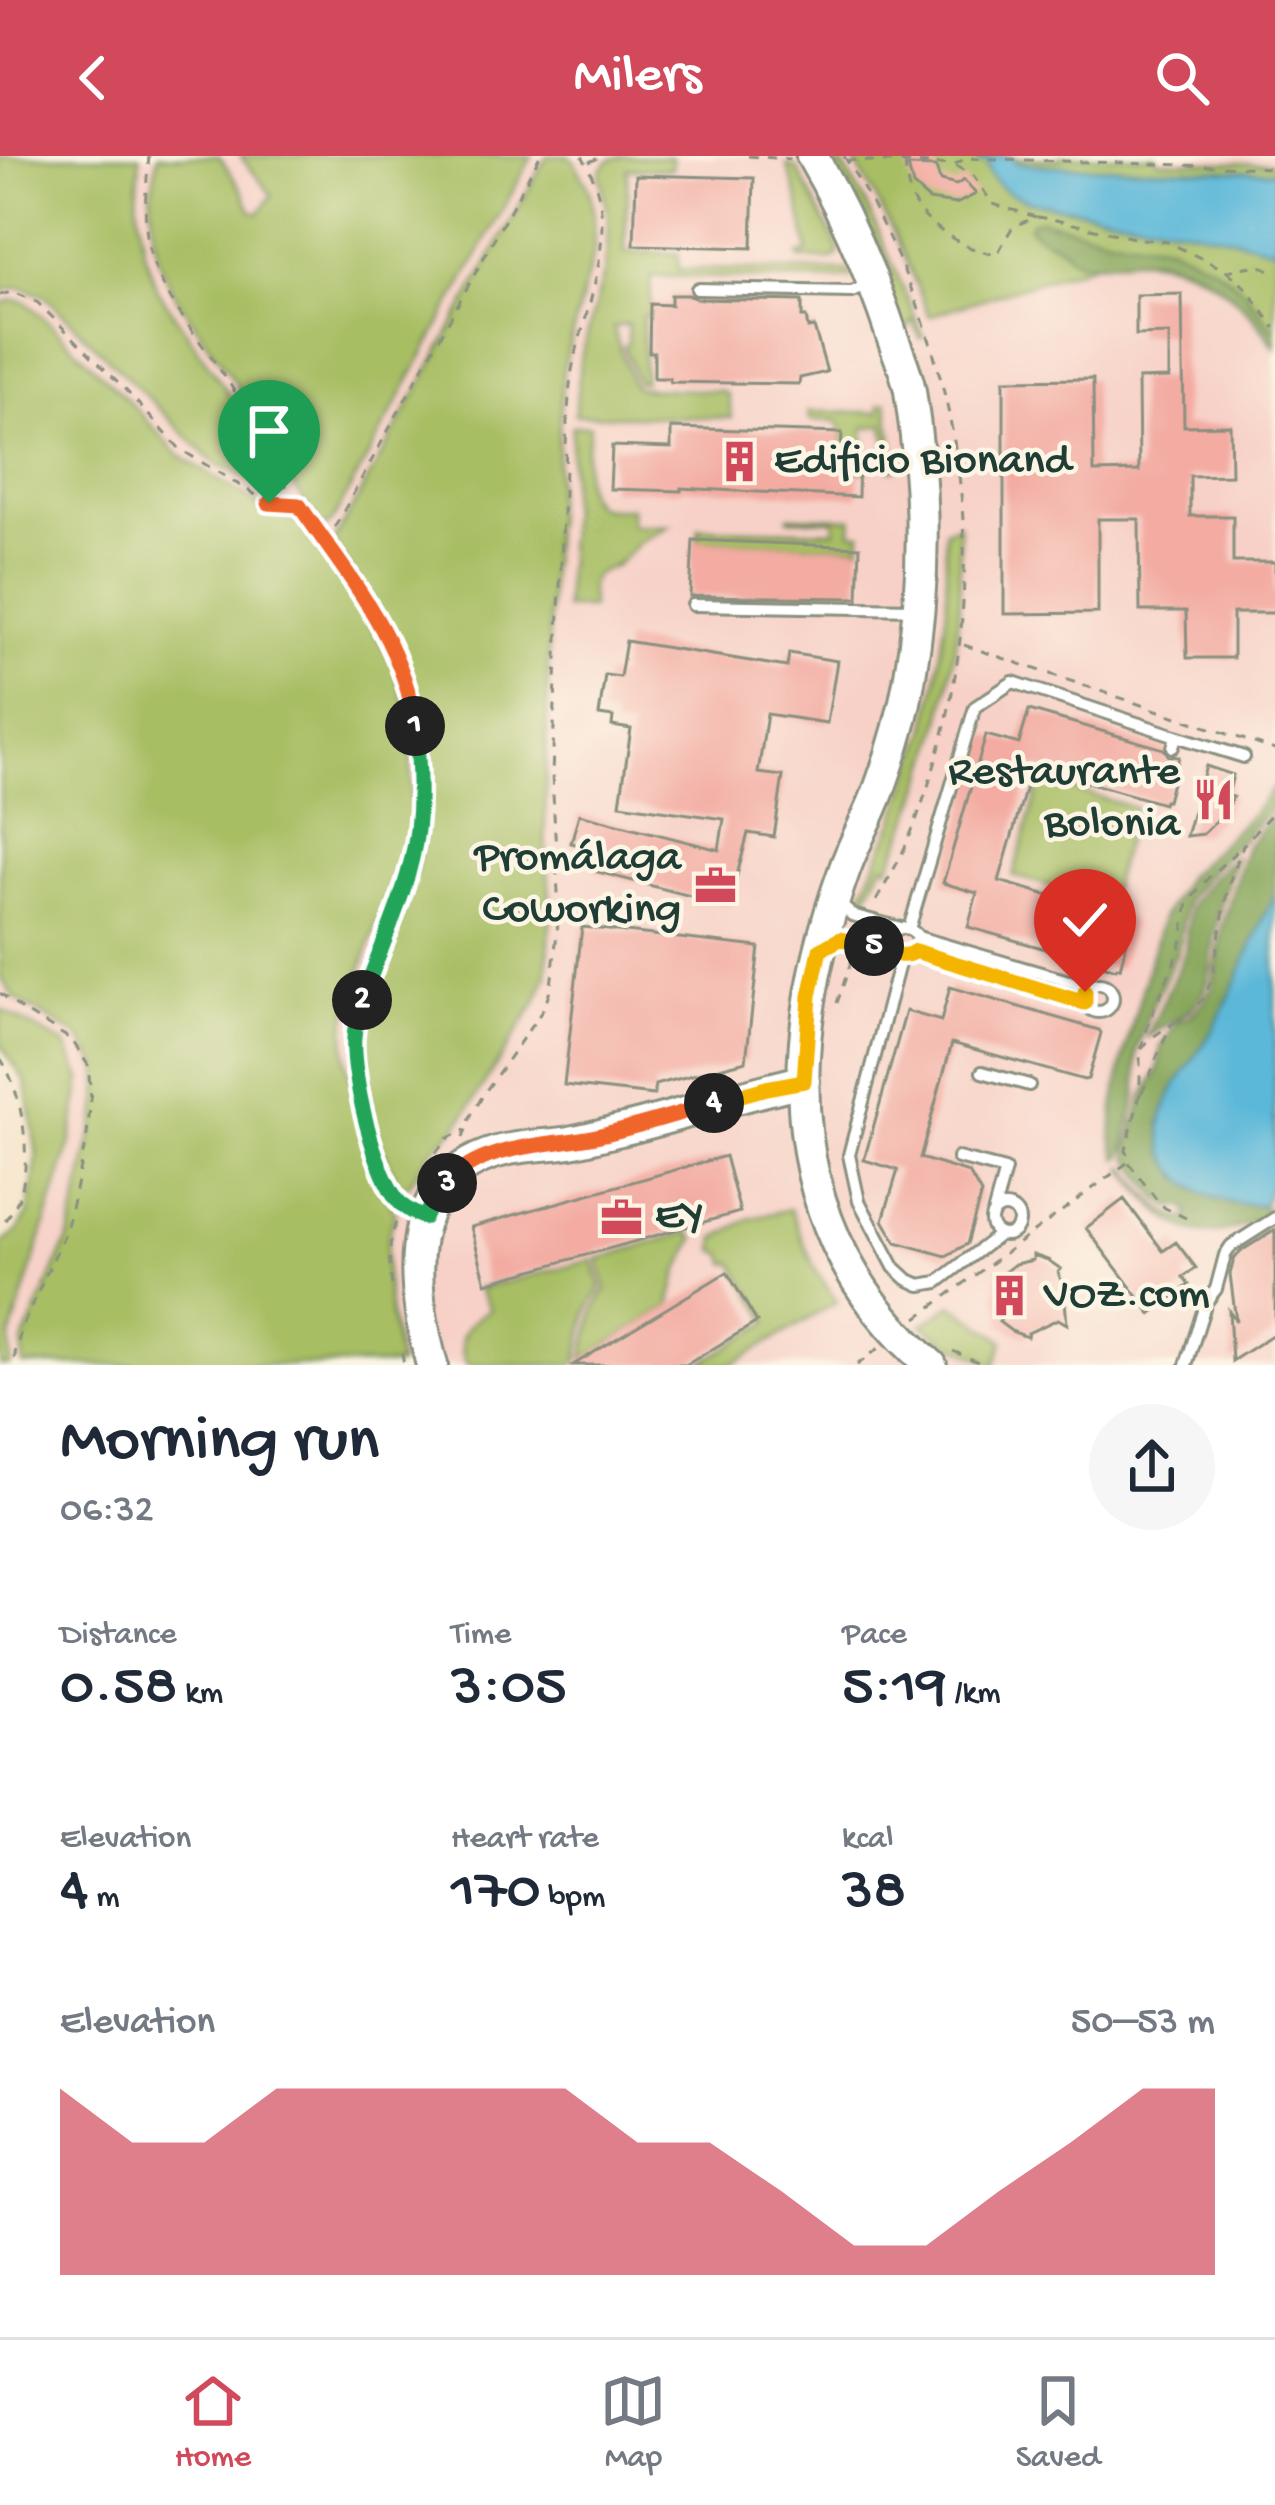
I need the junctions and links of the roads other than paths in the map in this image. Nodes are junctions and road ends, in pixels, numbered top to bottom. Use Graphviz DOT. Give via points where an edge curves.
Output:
graph roads {
  1 [pos="798,157"];
  2 [pos="875,283"];
  3 [pos="697,289"];
  4 [pos="693,604"];
  5 [pos="918,609"];
  6 [pos="1244,757"];
  7 [pos="835,899"];
  8 [pos="911,936"];
  9 [pos="820,950"];
  10 [pos="898,954"];
  11 [pos="1089,987"];
  12 [pos="1085,1003"];
  13 [pos="982,1072"];
  14 [pos="804,1081"];
  15 [pos="1029,1085"];
  16 [pos="958,1158"];
  17 [pos="993,1214"];
  18 [pos="1275,1218"];
  19 [pos="1000,1234"];
  20 [pos="432,1365"];
  21 [pos="932,1365"];
  22 [pos="1186,1365"];
  1 -- 2 [label="street" via="855,236"];
  2 -- 3 [label="lane" via="826,296"];
  2 -- 5 [label="street" via="909,387 920,486"];
  4 -- 5 [label="lane"];
  5 -- 7 [label="street" via="909,684 880,788"];
  6 -- 8 [label="lane" via="1174,742 1013,682 975,707"];
  7 -- 8 [label="lane" via="852,915"];
  7 -- 9 [label="street"];
  8 -- 10 [label="lane" via="909,956"];
  8 -- 10 [label="lane" via="894,932 890,944"];
  8 -- 11 [label="lane"];
  8 -- 12 [label="lane"];
  9 -- 10 [label="lane" via="840,939"];
  9 -- 14 [label="street"];
  10 -- 19 [label="lane" via="849,1155 859,1201 894,1267 920,1285 938,1282"];
  11 -- 12 [label="lane"];
  11 -- 12 [label="lane" via="1106,985 1113,1001 1100,1012"];
  13 -- 15 [label="lane"];
  14 -- 20 [label="street" via="571,1142 499,1151 466,1168 437,1193 418,1241"];
  14 -- 21 [label="street" via="807,1145 835,1242 860,1286"];
  16 -- 17 [label="lane" via="1005,1170"];
  17 -- 19 [label="lane"];
  17 -- 19 [label="lane" via="1010,1208 1019,1218 1016,1230"];
  18 -- 22 [label="lane" via="1225,1255"];
}
